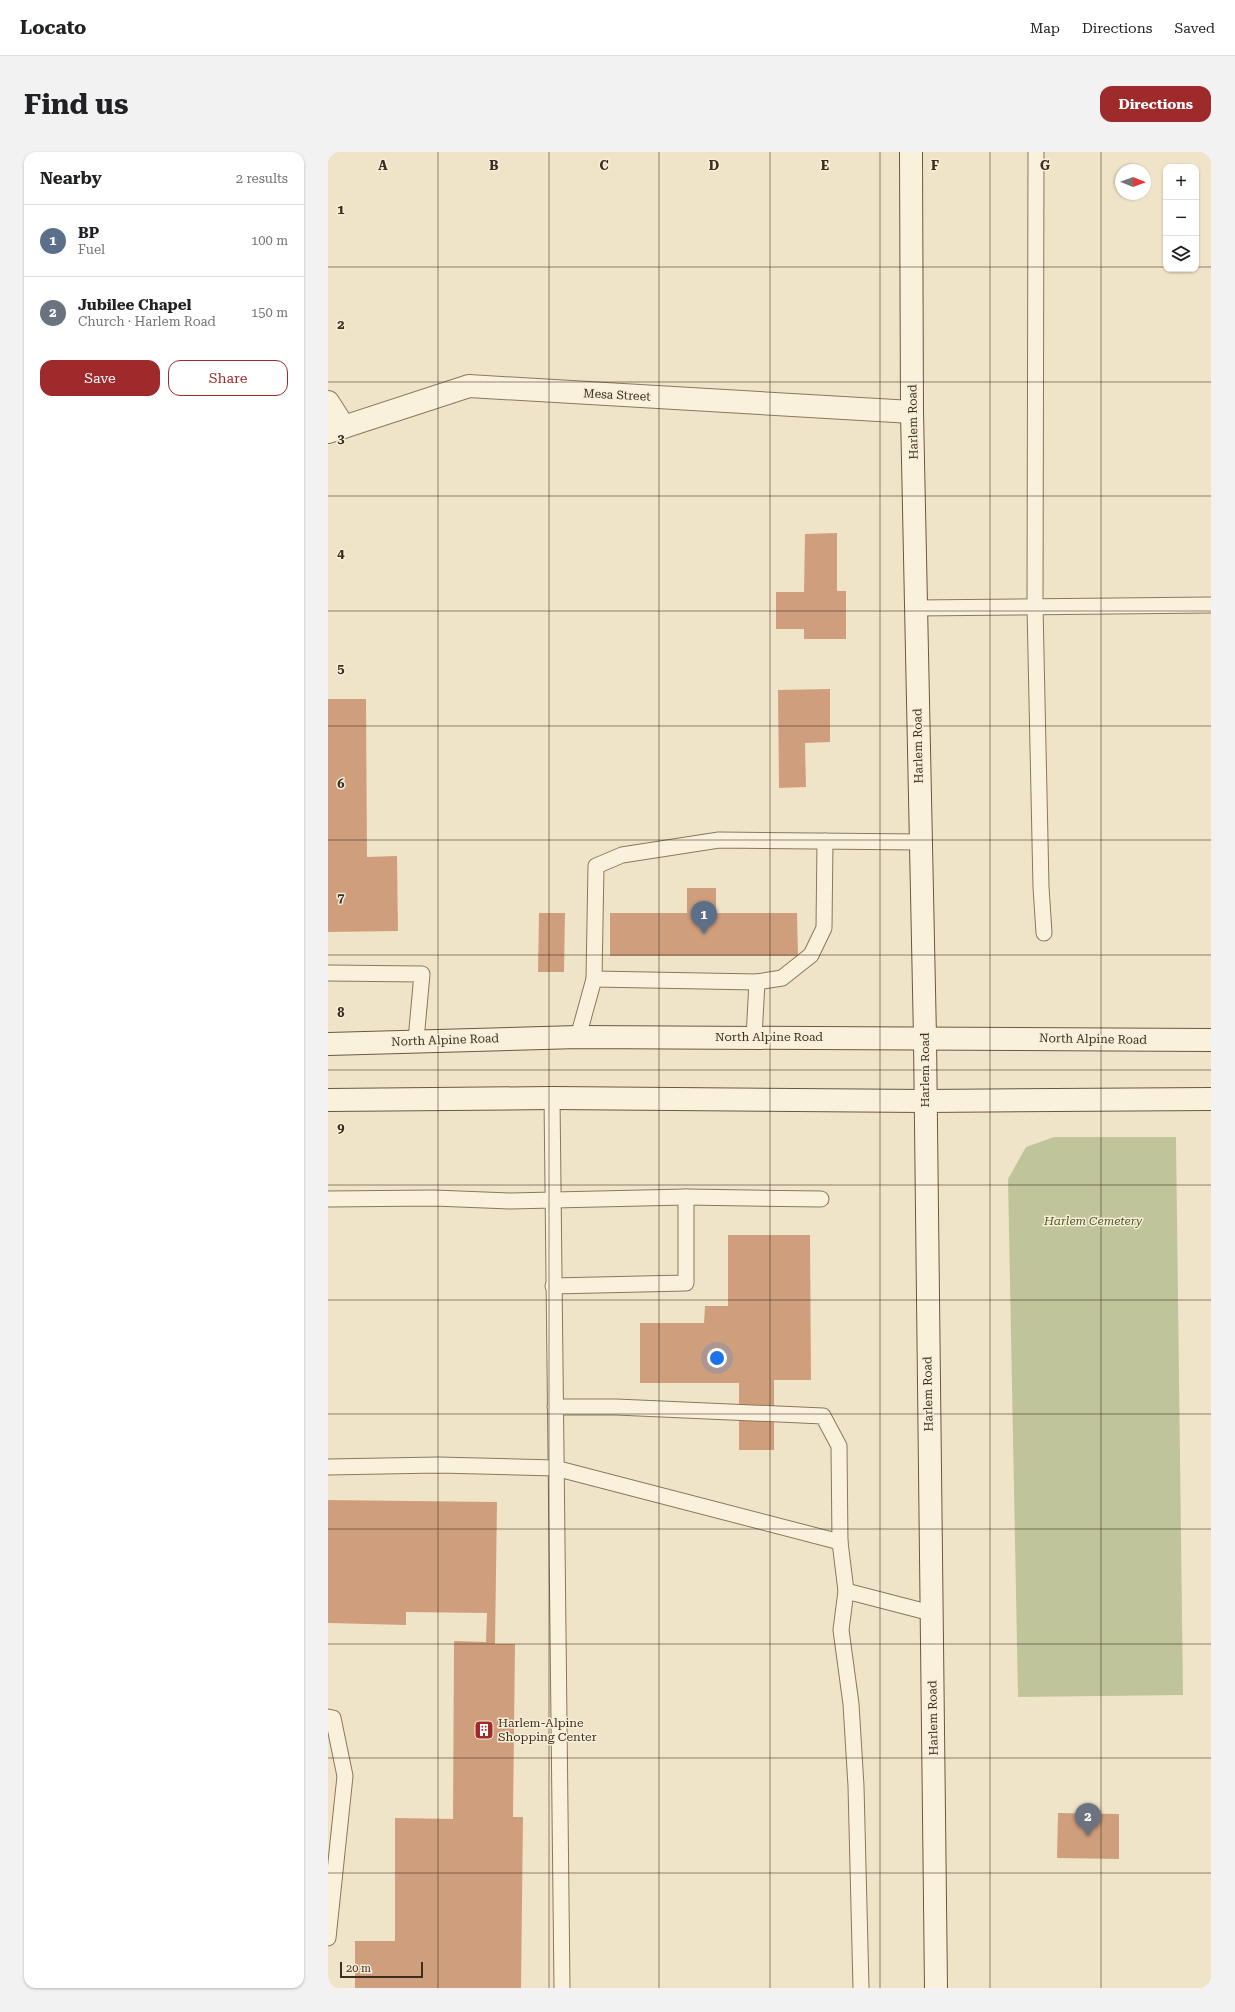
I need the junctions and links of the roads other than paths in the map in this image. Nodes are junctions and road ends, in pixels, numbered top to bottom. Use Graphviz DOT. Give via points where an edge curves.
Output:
graph roads {
  1 [pos="912,152"];
  2 [pos="1036,152"];
  3 [pos="328,402"];
  4 [pos="912,412"];
  5 [pos="336,430"];
  6 [pos="1211,605"];
  7 [pos="1035,607"];
  8 [pos="916,608"];
  9 [pos="826,841"];
  10 [pos="920,842"];
  11 [pos="1044,933"];
  12 [pos="328,973"];
  13 [pos="594,979"];
  14 [pos="756,982"];
  15 [pos="578,1037"];
  16 [pos="754,1037"];
  17 [pos="925,1038"];
  18 [pos="416,1040"];
  19 [pos="1211,1040"];
  20 [pos="328,1044"];
  21 [pos="552,1098"];
  22 [pos="1211,1099"];
  23 [pos="328,1100"];
  24 [pos="925,1101"];
  25 [pos="686,1197"];
  26 [pos="328,1199"];
  27 [pos="821,1199"];
  28 [pos="552,1200"];
  29 [pos="553,1286"];
  30 [pos="555,1407"];
  31 [pos="328,1466"];
  32 [pos="555,1468"];
  33 [pos="840,1542"];
  34 [pos="846,1591"];
  35 [pos="931,1613"];
  36 [pos="328,1717"];
  37 [pos="328,1938"];
  38 [pos="562,1988"];
  39 [pos="861,1988"];
  40 [pos="936,1988"];
  1 -- 4 [label="main road, Harlem Road"];
  2 -- 7 [label="lane"];
  3 -- 5 [label="main road"];
  4 -- 5 [label="main road, Mesa Street" via="468,386"];
  4 -- 8 [label="main road, Harlem Road"];
  6 -- 7 [label="lane"];
  7 -- 8 [label="lane"];
  7 -- 11 [label="lane"];
  8 -- 10 [label="main road, Harlem Road"];
  9 -- 10 [label="lane"];
  9 -- 13 [label="lane" via="719,840 622,855 596,866"];
  9 -- 14 [label="lane" via="824,928 811,955 782,978"];
  10 -- 17 [label="main road, Harlem Road"];
  12 -- 18 [label="lane" via="422,974"];
  13 -- 14 [label="lane"];
  13 -- 15 [label="lane"];
  14 -- 16 [label="lane"];
  15 -- 16 [label="main road, North Alpine Road"];
  15 -- 18 [label="main road, North Alpine Road"];
  16 -- 17 [label="main road, North Alpine Road"];
  17 -- 19 [label="main road, North Alpine Road"];
  17 -- 24 [label="main road, Harlem Road"];
  18 -- 20 [label="main road, North Alpine Road"];
  21 -- 23 [label="main road"];
  21 -- 24 [label="main road"];
  21 -- 28 [label="lane"];
  22 -- 24 [label="main road"];
  24 -- 35 [label="main road, Harlem Road"];
  25 -- 27 [label="lane"];
  25 -- 28 [label="lane"];
  25 -- 29 [label="lane" via="686,1283"];
  26 -- 28 [label="lane"];
  28 -- 29 [label="lane"];
  29 -- 30 [label="lane"];
  30 -- 32 [label="lane"];
  30 -- 33 [label="lane" via="624,1407 823,1416 839,1446"];
  31 -- 32 [label="lane"];
  32 -- 33 [label="lane"];
  32 -- 38 [label="lane"];
  33 -- 34 [label="lane"];
  34 -- 35 [label="lane"];
  34 -- 39 [label="lane" via="841,1630 851,1704 856,1786"];
  35 -- 40 [label="main road, Harlem Road"];
  36 -- 37 [label="lane" via="333,1718 345,1776"];
}
